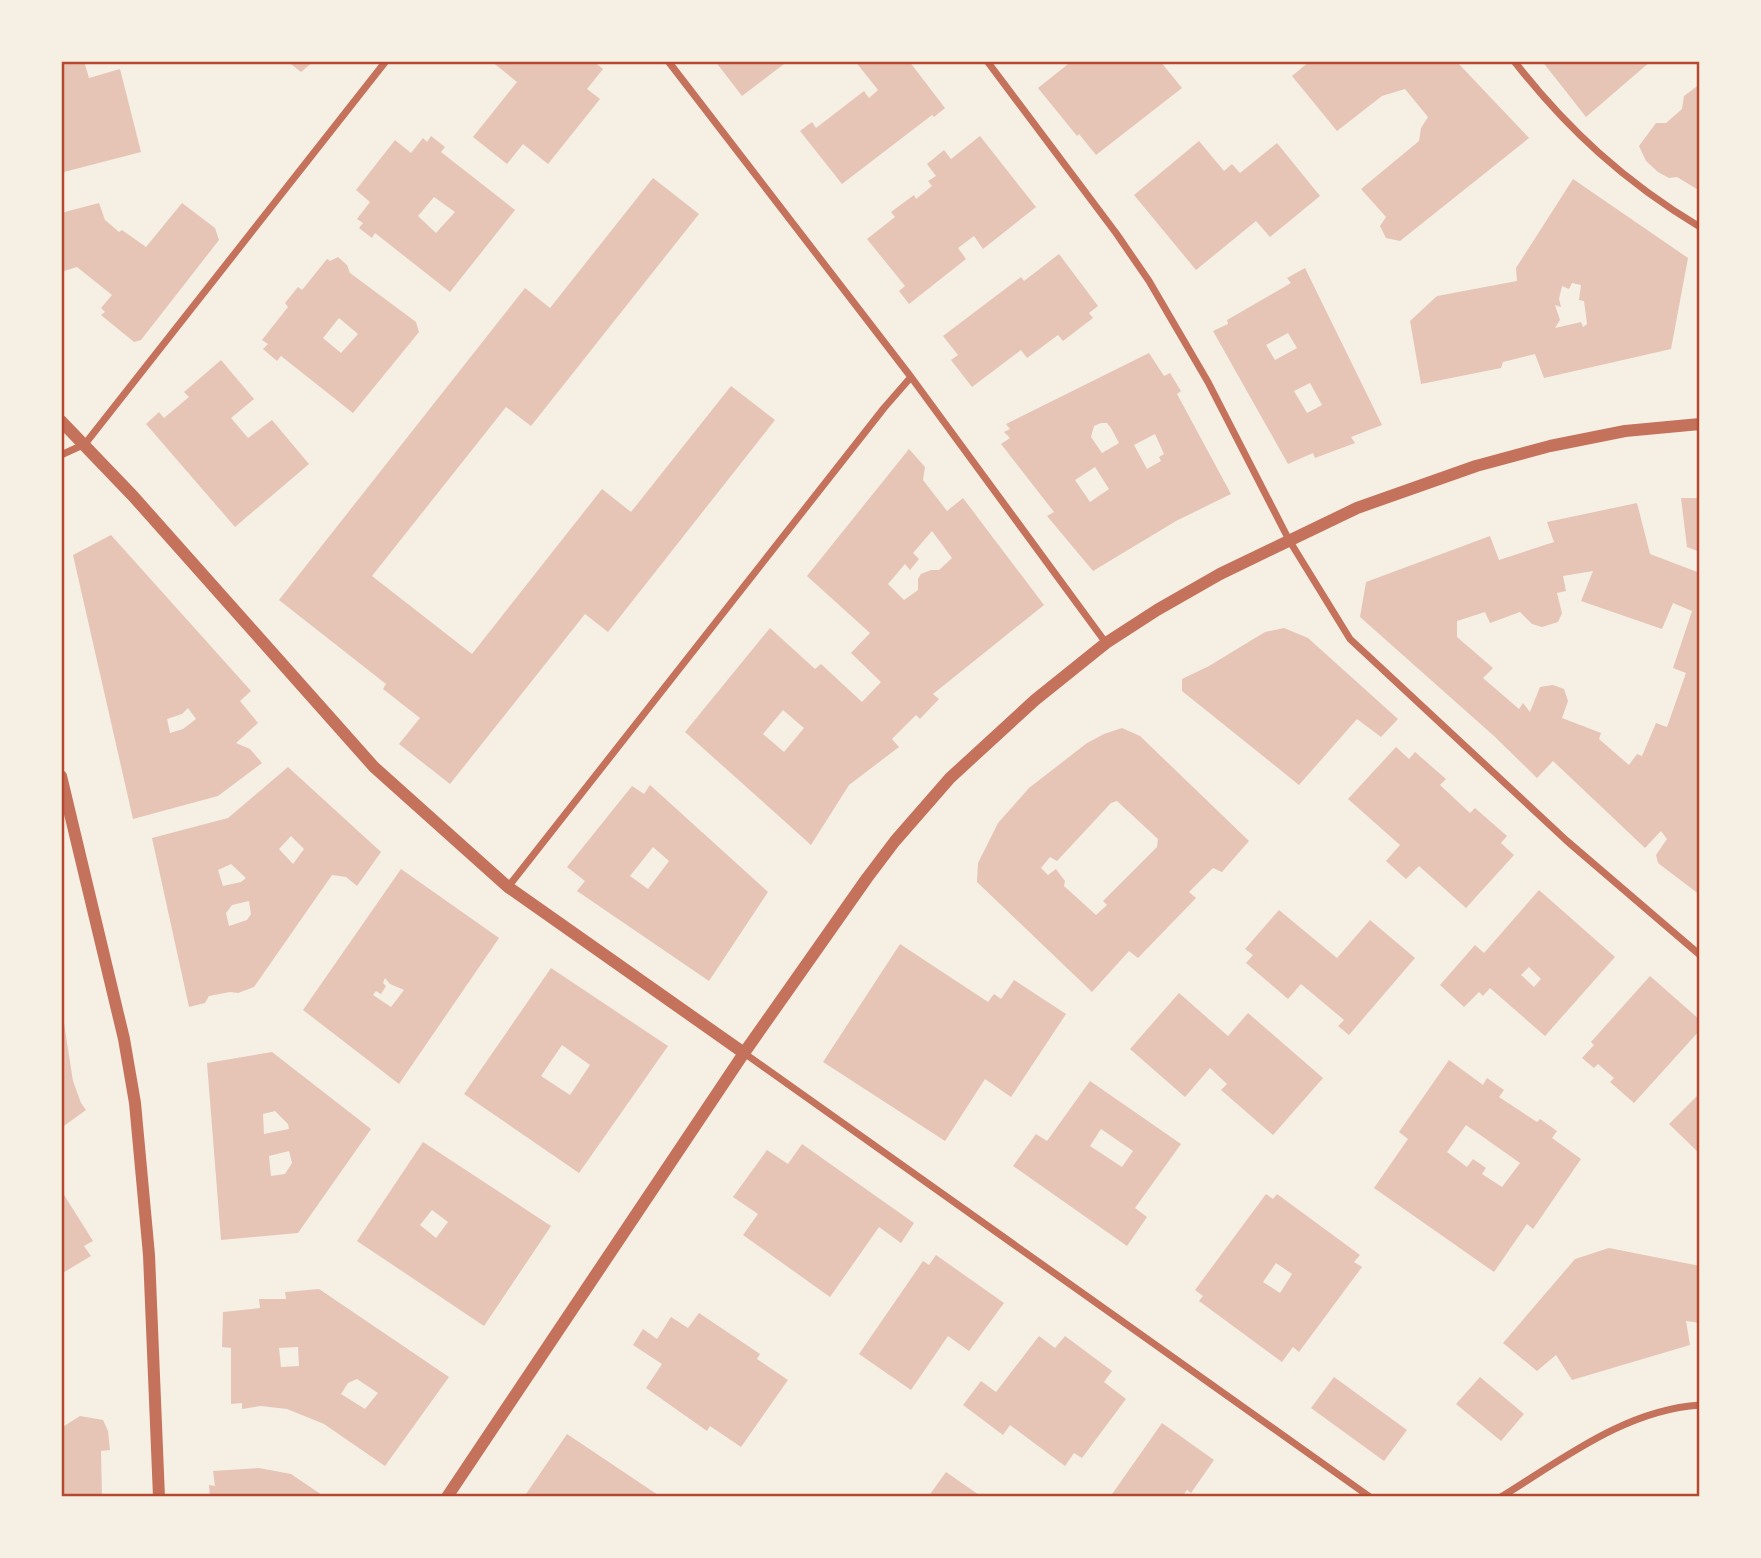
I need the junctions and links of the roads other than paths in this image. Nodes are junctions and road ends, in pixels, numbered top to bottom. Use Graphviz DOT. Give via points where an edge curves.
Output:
graph roads {
  1 [pos="386,61"];
  2 [pos="668,61"];
  3 [pos="986,61"];
  4 [pos="1514,61"];
  5 [pos="1700,227"];
  6 [pos="911,377"];
  7 [pos="61,421"];
  8 [pos="1700,424"];
  9 [pos="85,444"];
  10 [pos="61,455"];
  11 [pos="1289,540"];
  12 [pos="1106,643"];
  13 [pos="61,776"];
  14 [pos="508,887"];
  15 [pos="1700,955"];
  16 [pos="744,1053"];
  17 [pos="1700,1405"];
  18 [pos="159,1497"];
  19 [pos="447,1497"];
  20 [pos="1370,1497"];
  21 [pos="1502,1497"];
  1 -- 9 [label="street"];
  2 -- 6 [label="street"];
  3 -- 11 [label="street" via="1149,281 1208,382"];
  4 -- 5 [label="street" via="1602,158 1651,197"];
  6 -- 12 [label="street"];
  6 -- 14 [label="street"];
  7 -- 9 [label="street"];
  8 -- 11 [label="street" via="1625,431 1501,459 1407,489"];
  9 -- 10 [label="street"];
  9 -- 14 [label="street" via="374,767"];
  11 -- 12 [label="street" via="1220,574"];
  11 -- 15 [label="street" via="1350,639 1567,841"];
  12 -- 16 [label="street" via="985,745 916,815"];
  13 -- 18 [label="street" via="135,1103 149,1255"];
  14 -- 16 [label="street"];
  16 -- 19 [label="street"];
  16 -- 20 [label="street"];
  17 -- 21 [label="street" via="1640,1417"];
}
